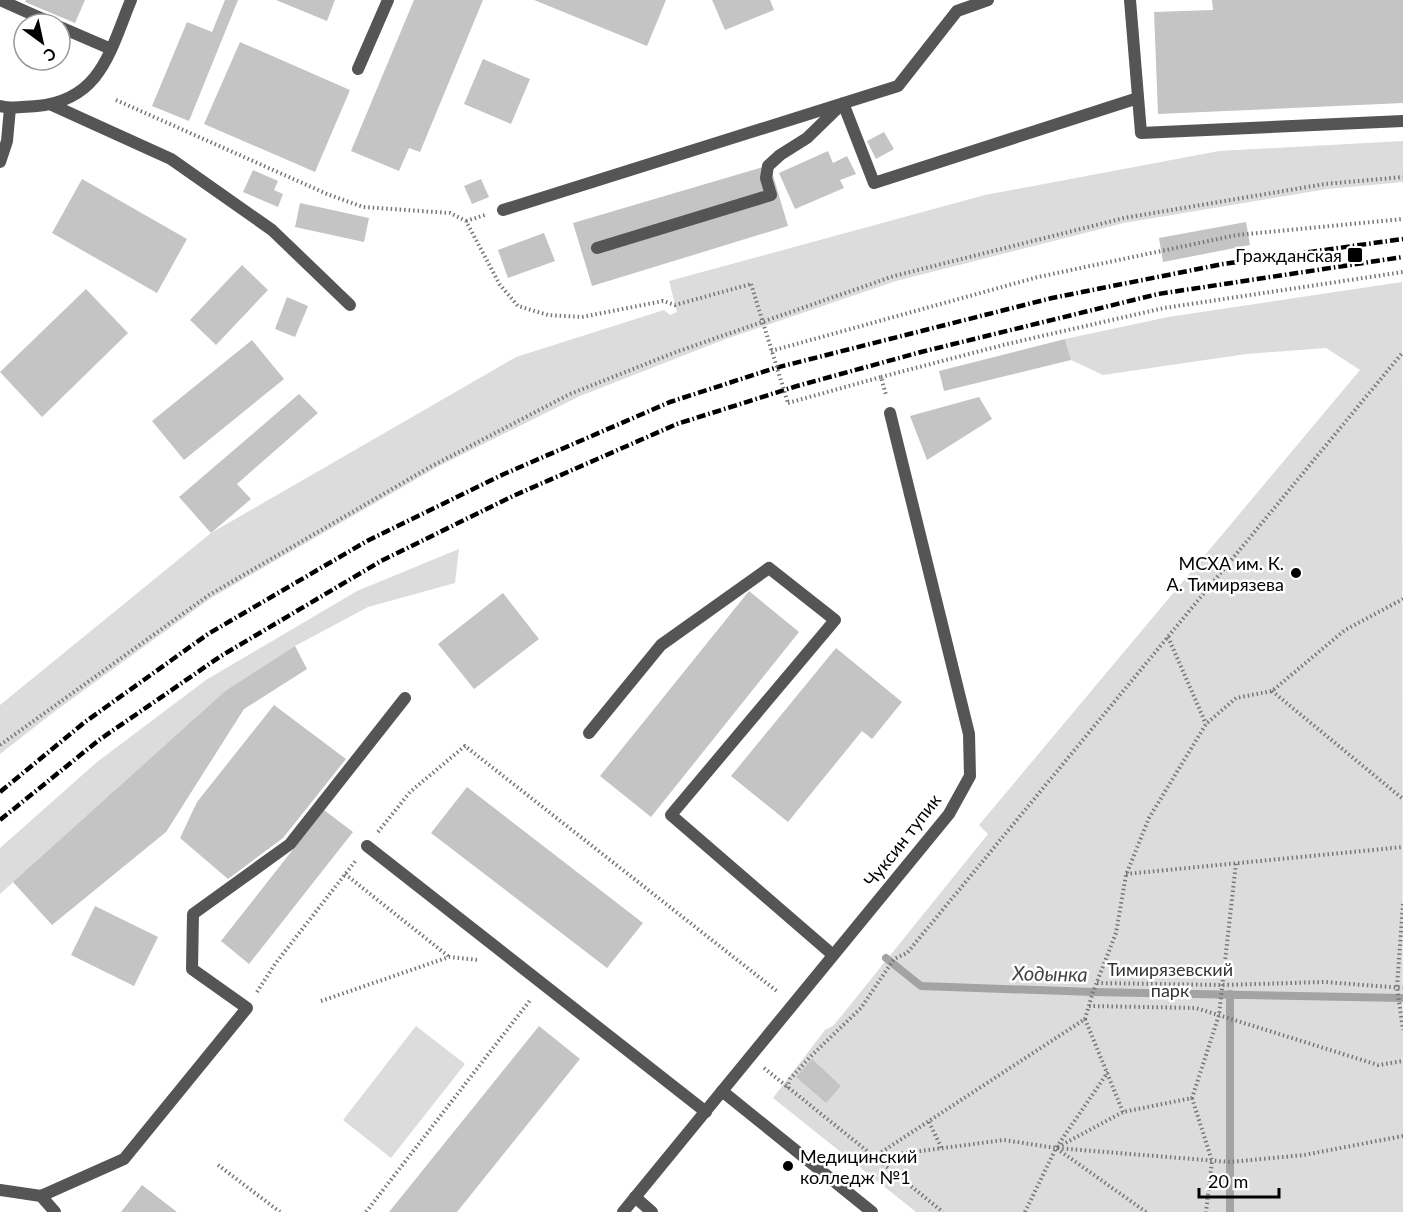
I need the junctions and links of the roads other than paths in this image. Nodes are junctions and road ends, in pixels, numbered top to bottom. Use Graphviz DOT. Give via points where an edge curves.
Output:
graph roads {
  1 [pos="0,0"];
  2 [pos="131,0"];
  3 [pos="388,0"];
  4 [pos="988,0"];
  5 [pos="1130,0"];
  6 [pos="27,12"];
  7 [pos="72,32"];
  8 [pos="111,49"];
  9 [pos="358,69"];
  10 [pos="1138,98"];
  11 [pos="843,103"];
  12 [pos="52,105"];
  13 [pos="5,107"];
  14 [pos="1403,121"];
  15 [pos="0,162"];
  16 [pos="503,210"];
  17 [pos="597,248"];
  18 [pos="350,305"];
  19 [pos="890,414"];
  20 [pos="405,698"];
  21 [pos="588,733"];
  22 [pos="367,846"];
  23 [pos="833,955"];
  24 [pos="722,1091"];
  25 [pos="706,1112"];
  26 [pos="0,1190"];
  27 [pos="41,1196"];
  28 [pos="635,1197"];
  29 [pos="55,1212"];
  30 [pos="623,1212"];
  31 [pos="652,1212"];
  32 [pos="872,1212"];
  1 -- 6 [label="street"];
  2 -- 8 [label="street"];
  3 -- 9 [label="street"];
  4 -- 11 [label="street" via="957,11 898,86"];
  5 -- 10 [label="street"];
  7 -- 8 [label="street"];
  8 -- 12 [label="street" via="88,87"];
  10 -- 11 [label="street" via="874,183"];
  10 -- 14 [label="street" via="1141,133"];
  11 -- 16 [label="street"];
  11 -- 17 [label="street" via="807,138 768,166 766,178 771,195"];
  12 -- 13 [label="street"];
  12 -- 18 [label="street" via="171,159 272,230"];
  13 -- 15 [label="street" via="7,141"];
  19 -- 23 [label="street, Чуксин тупик" via="969,734 970,776 949,814"];
  20 -- 27 [label="street" via="290,844 193,914 192,969 247,1008 124,1160"];
  21 -- 23 [label="street" via="660,645 769,568 835,620 672,815"];
  22 -- 25 [label="street"];
  23 -- 24 [label="street, Чуксин тупик"];
  24 -- 25 [label="street, Чуксин тупик"];
  24 -- 32 [label="street"];
  25 -- 28 [label="street, Чуксин тупик"];
  26 -- 27 [label="street"];
  27 -- 29 [label="street"];
  28 -- 30 [label="street, Чуксин тупик"];
  28 -- 31 [label="street"];
}
